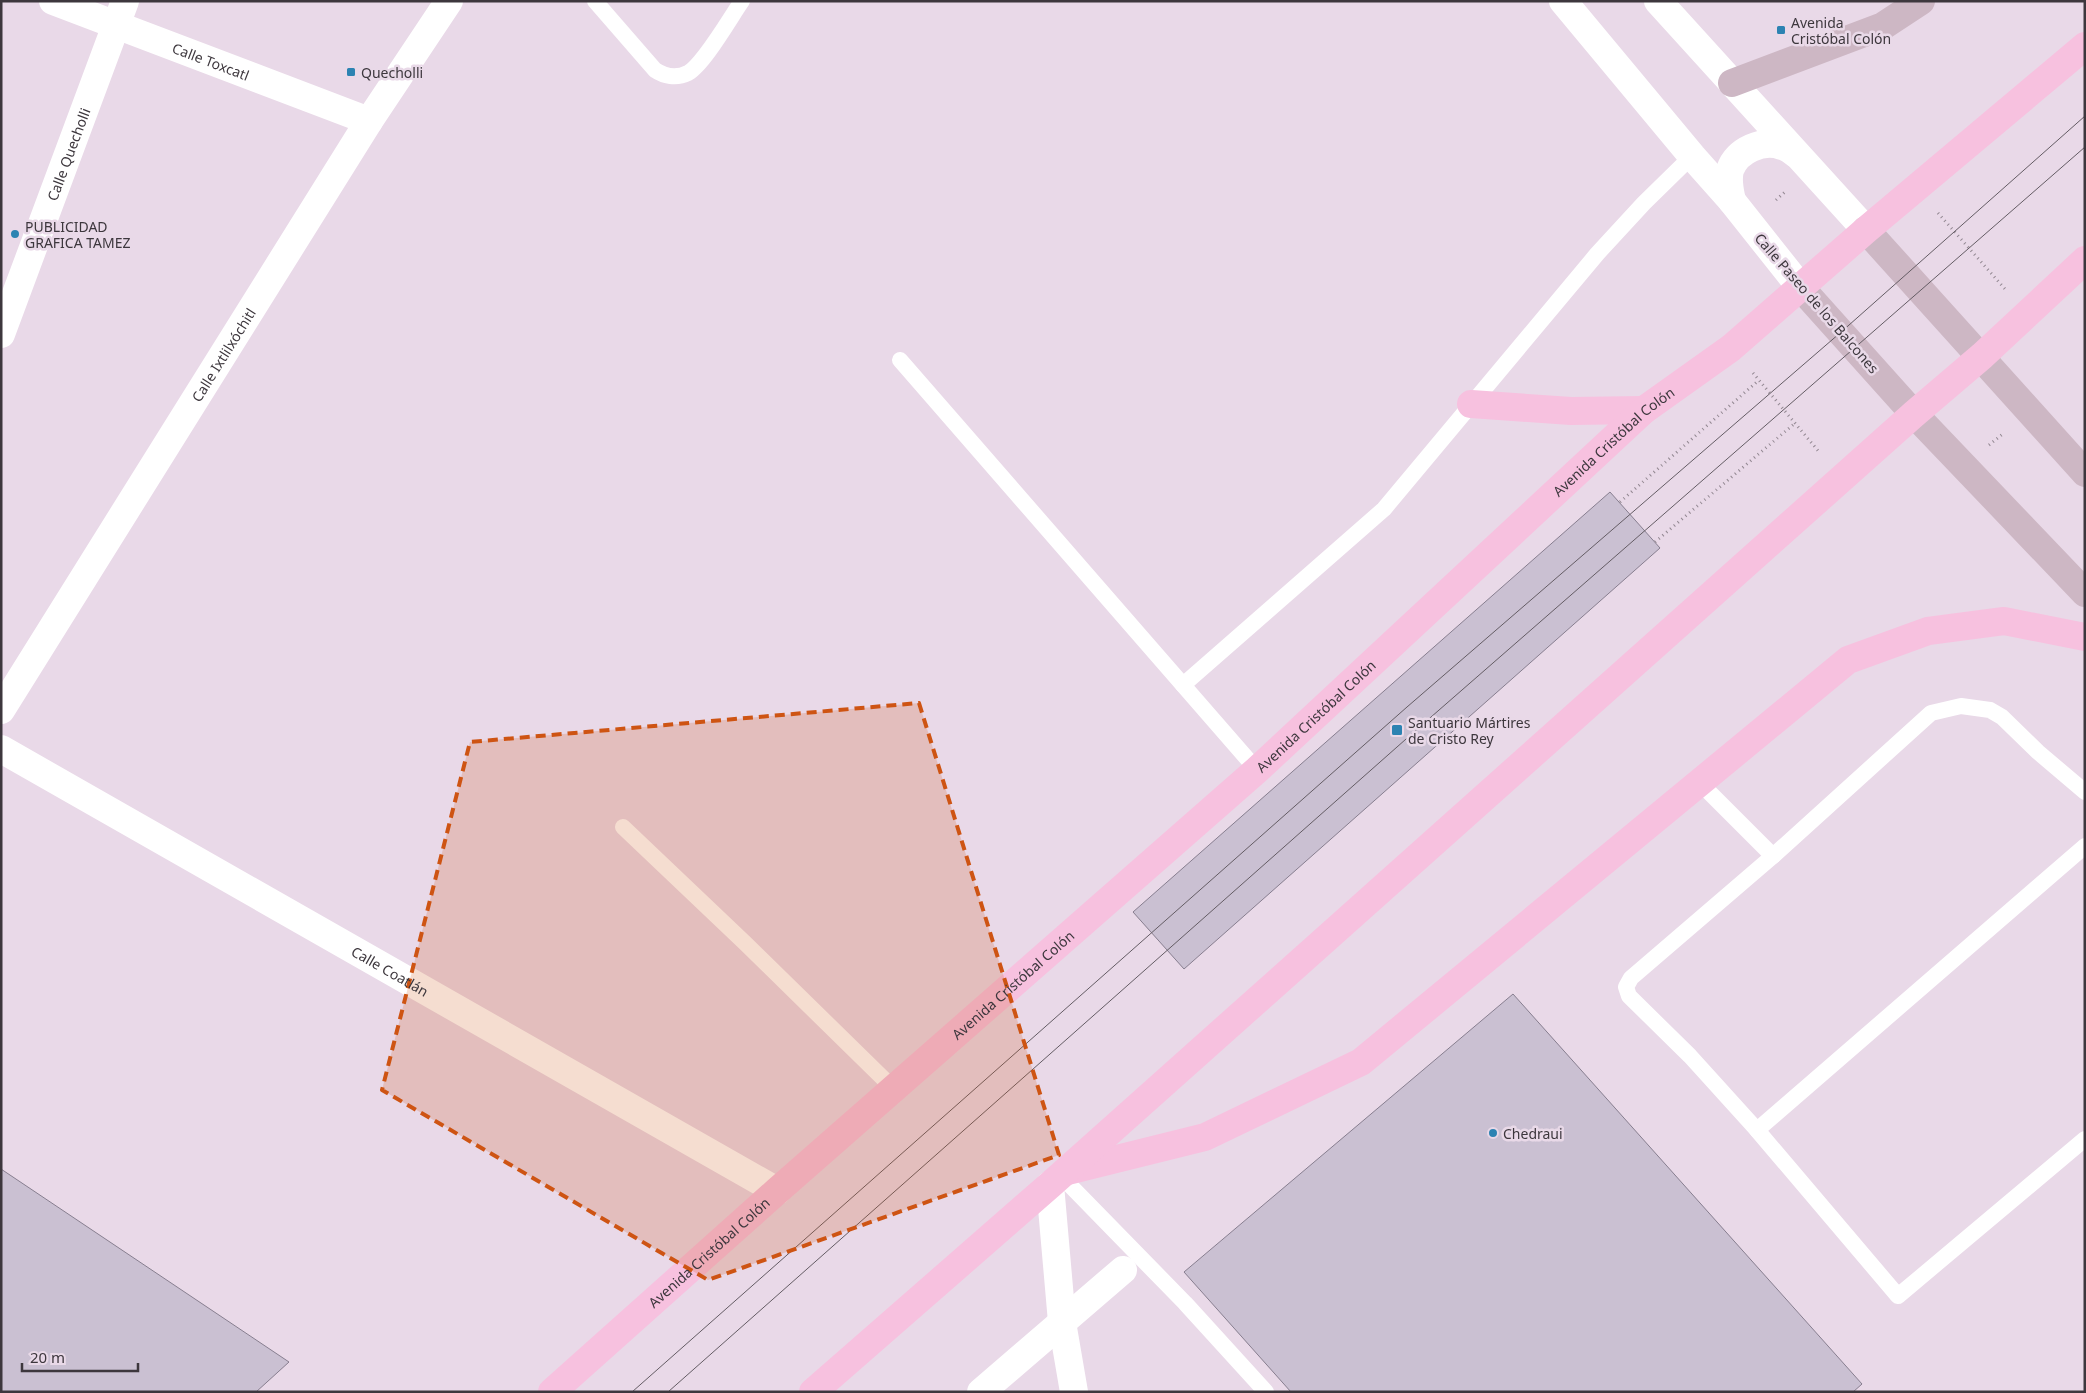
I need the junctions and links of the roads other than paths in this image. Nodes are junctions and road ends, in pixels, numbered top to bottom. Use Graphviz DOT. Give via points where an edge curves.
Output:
graph roads {
  1 [pos="53,1"];
  2 [pos="449,1"];
  3 [pos="595,1"];
  4 [pos="742,1"];
  5 [pos="1563,1"];
  6 [pos="1658,1"];
  7 [pos="1921,1"];
  8 [pos="120,13"];
  9 [pos="2085,46"];
  10 [pos="1732,82"];
  11 [pos="369,121"];
  12 [pos="1692,156"];
  13 [pos="1804,162"];
  14 [pos="1732,201"];
  15 [pos="1866,230"];
  16 [pos="2085,260"];
  17 [pos="1801,288"];
  18 [pos="1,334"];
  19 [pos="1982,356"];
  20 [pos="900,360"];
  21 [pos="1471,404"];
  22 [pos="1644,410"];
  23 [pos="1914,414"];
  24 [pos="2085,473"];
  25 [pos="2085,593"];
  26 [pos="2085,637"];
  27 [pos="1183,685"];
  28 [pos="1,710"];
  29 [pos="1,749"];
  30 [pos="1257,770"];
  31 [pos="1700,782"];
  32 [pos="2085,792"];
  33 [pos="623,827"];
  34 [pos="2085,846"];
  35 [pos="1773,856"];
  36 [pos="894,1089"];
  37 [pos="1757,1130"];
  38 [pos="2085,1138"];
  39 [pos="1058,1177"];
  40 [pos="777,1191"];
  41 [pos="1123,1270"];
  42 [pos="1062,1322"];
  43 [pos="552,1392"];
  44 [pos="813,1392"];
  45 [pos="981,1392"];
  46 [pos="1074,1392"];
  47 [pos="1266,1392"];
  1 -- 8 [label="street, Calle Toxcatl"];
  2 -- 11 [label="street, Calle Ixtlilxóchitl"];
  3 -- 4 [label="lane" via="655,70 675,76 687,73 698,64"];
  5 -- 12 [label="street, Calle Paseo de los Balcones"];
  6 -- 10 [label="street"];
  7 -- 10 [label="main road" via="1883,26"];
  8 -- 11 [label="street, Calle Toxcatl"];
  8 -- 18 [label="street, Calle Quecholli"];
  9 -- 15 [label="main road, Avenida Cristóbal Colón"];
  10 -- 13 [label="street"];
  11 -- 28 [label="street, Calle Ixtlilxóchitl"];
  12 -- 14 [label="street, Calle Paseo de los Balcones"];
  12 -- 21 [label="lane" via="1597,254"];
  13 -- 14 [label="street" via="1782,146 1767,143 1751,148 1738,157 1730,170 1728,186"];
  13 -- 15 [label="street"];
  14 -- 17 [label="street, Calle Paseo de los Balcones"];
  15 -- 17 [label="main road, Avenida Cristóbal Colón"];
  15 -- 19 [label="main road"];
  16 -- 19 [label="main road"];
  17 -- 22 [label="main road, Avenida Cristóbal Colón" via="1731,348"];
  17 -- 23 [label="main road, Calle Paseo de los Balcones"];
  19 -- 23 [label="main road"];
  19 -- 24 [label="main road"];
  20 -- 27 [label="lane"];
  21 -- 22 [label="main road" via="1571,411"];
  21 -- 27 [label="lane" via="1384,509"];
  22 -- 30 [label="main road, Avenida Cristóbal Colón"];
  23 -- 25 [label="main road, Calle Paseo de los Balcones"];
  23 -- 39 [label="main road"];
  26 -- 31 [label="main road" via="2004,621 1928,631 1848,660"];
  27 -- 30 [label="lane"];
  29 -- 40 [label="street, Calle Coatlán"];
  30 -- 36 [label="main road, Avenida Cristóbal Colón"];
  31 -- 35 [label="lane"];
  31 -- 39 [label="main road" via="1361,1062 1205,1137"];
  32 -- 35 [label="lane" via="2002,717 1990,710 1961,706 1946,709 1931,713"];
  33 -- 36 [label="lane"];
  34 -- 37 [label="lane"];
  35 -- 37 [label="lane" via="1631,978 1626,986 1629,996 1690,1056"];
  36 -- 40 [label="main road, Avenida Cristóbal Colón"];
  37 -- 38 [label="lane" via="1898,1296"];
  39 -- 42 [label="street"];
  39 -- 44 [label="main road"];
  39 -- 47 [label="lane" via="1185,1303"];
  40 -- 43 [label="main road, Avenida Cristóbal Colón"];
  41 -- 42 [label="street"];
  42 -- 45 [label="street"];
  42 -- 46 [label="street"];
}
